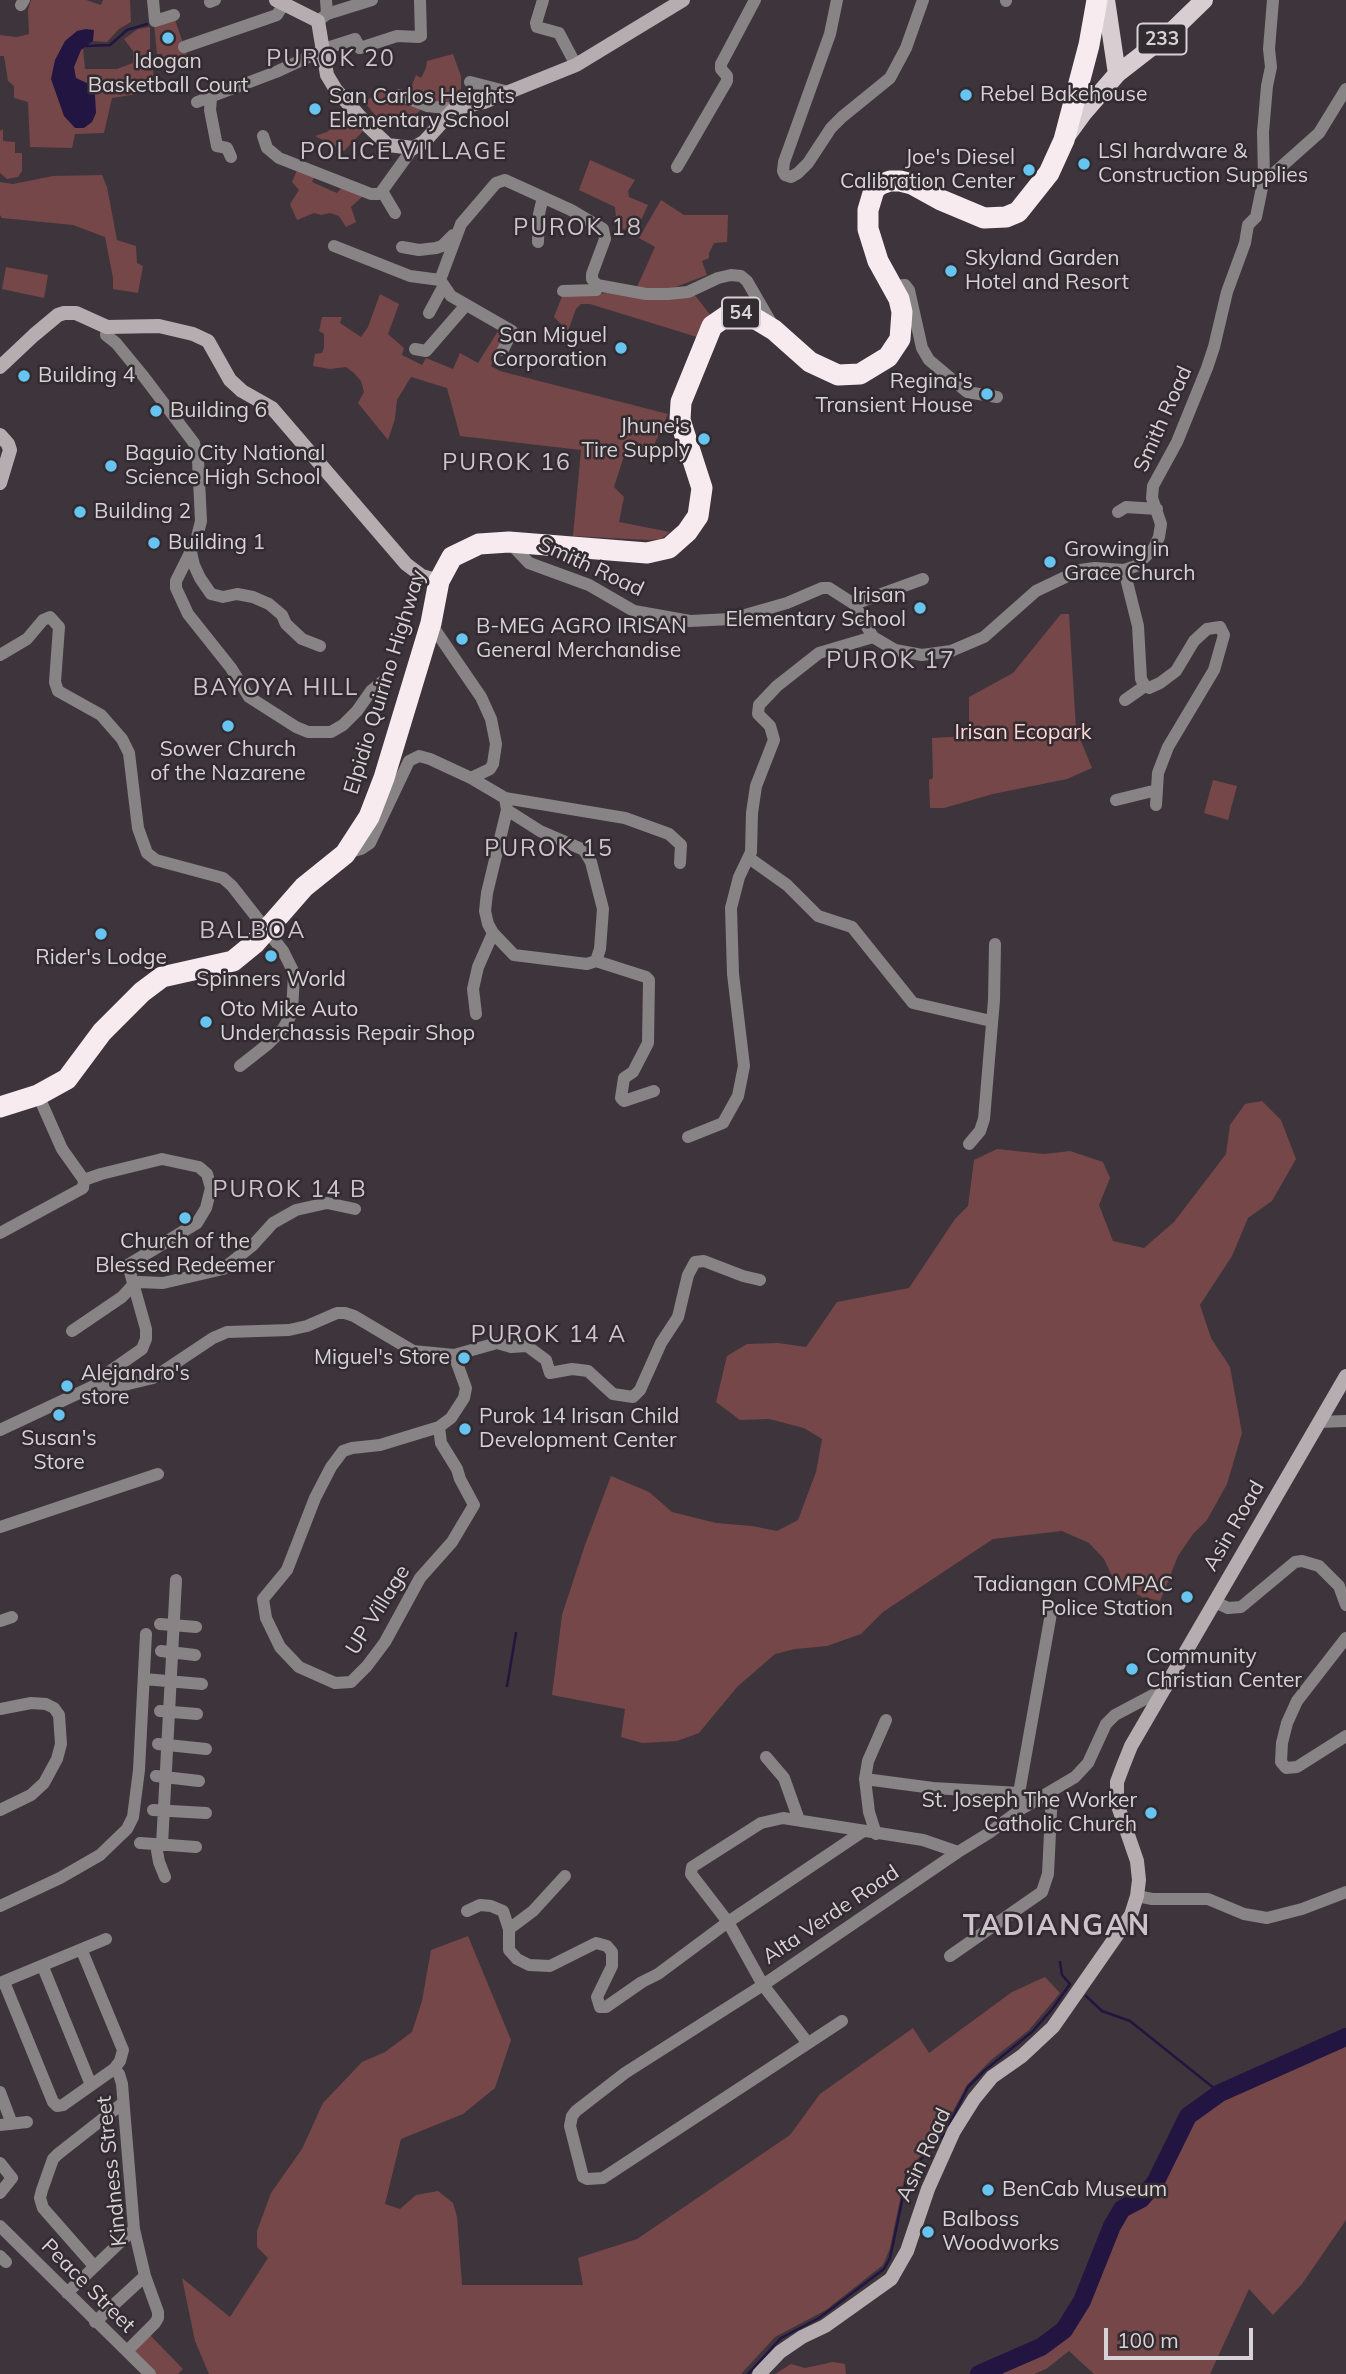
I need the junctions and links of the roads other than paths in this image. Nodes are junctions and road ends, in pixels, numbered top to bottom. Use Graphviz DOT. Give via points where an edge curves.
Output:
graph roads {
  1 [pos="153,0"];
  2 [pos="326,0"];
  3 [pos="420,0"];
  4 [pos="543,0"];
  5 [pos="683,0"];
  6 [pos="754,0"];
  7 [pos="837,0"];
  8 [pos="923,0"];
  9 [pos="1097,0"];
  10 [pos="1106,0"];
  11 [pos="1204,0"];
  12 [pos="1273,0"];
  13 [pos="366,1"];
  14 [pos="282,2"];
  15 [pos="174,15"];
  16 [pos="323,17"];
  17 [pos="184,47"];
  18 [pos="323,52"];
  19 [pos="576,65"];
  20 [pos="1116,74"];
  21 [pos="470,82"];
  22 [pos="1346,89"];
  23 [pos="509,92"];
  24 [pos="399,95"];
  25 [pos="211,98"];
  26 [pos="197,102"];
  27 [pos="454,109"];
  28 [pos="262,136"];
  29 [pos="1064,140"];
  30 [pos="413,148"];
  31 [pos="231,157"];
  32 [pos="677,167"];
  33 [pos="1264,178"];
  34 [pos="382,191"];
  35 [pos="543,197"];
  36 [pos="395,213"];
  37 [pos="458,229"];
  38 [pos="538,242"];
  39 [pos="334,246"];
  40 [pos="402,247"];
  41 [pos="441,283"];
  42 [pos="597,285"];
  43 [pos="893,286"];
  44 [pos="563,291"];
  45 [pos="466,305"];
  46 [pos="429,313"];
  47 [pos="107,327"];
  48 [pos="774,330"];
  49 [pos="415,349"];
  50 [pos="503,350"];
  51 [pos="0,366"];
  52 [pos="997,397"];
  53 [pos="0,435"];
  54 [pos="0,483"];
  55 [pos="1157,509"];
  56 [pos="1118,512"];
  57 [pos="509,542"];
  58 [pos="191,552"];
  59 [pos="1124,570"];
  60 [pos="923,579"];
  61 [pos="439,581"];
  62 [pos="855,604"];
  63 [pos="431,623"];
  64 [pos="873,637"];
  65 [pos="320,646"];
  66 [pos="0,655"];
  67 [pos="382,682"];
  68 [pos="1145,686"];
  69 [pos="1125,700"];
  70 [pos="471,778"];
  71 [pos="1157,790"];
  72 [pos="1116,800"];
  73 [pos="506,804"];
  74 [pos="1156,805"];
  75 [pos="345,853"];
  76 [pos="749,858"];
  77 [pos="680,863"];
  78 [pos="266,930"];
  79 [pos="493,933"];
  80 [pos="995,944"];
  81 [pos="596,961"];
  82 [pos="475,1014"];
  83 [pos="991,1021"];
  84 [pos="240,1066"];
  85 [pos="654,1091"];
  86 [pos="38,1095"];
  87 [pos="0,1107"];
  88 [pos="688,1138"];
  89 [pos="969,1144"];
  90 [pos="84,1180"];
  91 [pos="355,1209"];
  92 [pos="0,1233"];
  93 [pos="760,1280"];
  94 [pos="132,1285"];
  95 [pos="72,1331"];
  96 [pos="454,1354"];
  97 [pos="1346,1376"];
  98 [pos="96,1385"];
  99 [pos="1346,1421"];
  100 [pos="1319,1422"];
  101 [pos="439,1427"];
  102 [pos="0,1430"];
  103 [pos="158,1474"];
  104 [pos="0,1527"];
  105 [pos="176,1580"];
  106 [pos="1215,1602"];
  107 [pos="1346,1605"];
  108 [pos="1052,1608"];
  109 [pos="160,1624"];
  110 [pos="174,1625"];
  111 [pos="196,1627"];
  112 [pos="146,1634"];
  113 [pos="1346,1638"];
  114 [pos="167,1652"];
  115 [pos="195,1655"];
  116 [pos="144,1679"];
  117 [pos="171,1681"];
  118 [pos="202,1684"];
  119 [pos="1166,1688"];
  120 [pos="0,1709"];
  121 [pos="164,1711"];
  122 [pos="197,1714"];
  123 [pos="887,1720"];
  124 [pos="1346,1736"];
  125 [pos="162,1744"];
  126 [pos="206,1749"];
  127 [pos="766,1758"];
  128 [pos="160,1777"];
  129 [pos="865,1779"];
  130 [pos="199,1781"];
  131 [pos="1052,1790"];
  132 [pos="1019,1793"];
  133 [pos="1021,1809"];
  134 [pos="0,1810"];
  135 [pos="158,1811"];
  136 [pos="206,1813"];
  137 [pos="799,1820"];
  138 [pos="869,1833"];
  139 [pos="140,1843"];
  140 [pos="159,1845"];
  141 [pos="196,1847"];
  142 [pos="958,1852"];
  143 [pos="565,1876"];
  144 [pos="165,1877"];
  145 [pos="1346,1892"];
  146 [pos="1137,1896"];
  147 [pos="0,1906"];
  148 [pos="467,1911"];
  149 [pos="728,1922"];
  150 [pos="509,1929"];
  151 [pos="106,1940"];
  152 [pos="82,1951"];
  153 [pos="950,1956"];
  154 [pos="43,1967"];
  155 [pos="2,1983"];
  156 [pos="763,1985"];
  157 [pos="842,2021"];
  158 [pos="807,2042"];
  159 [pos="119,2075"];
  160 [pos="91,2085"];
  161 [pos="0,2092"];
  162 [pos="123,2103"];
  163 [pos="27,2122"];
  164 [pos="6,2124"];
  165 [pos="0,2163"];
  166 [pos="0,2193"];
  167 [pos="0,2226"];
  168 [pos="134,2229"];
  169 [pos="94,2266"];
  170 [pos="145,2276"];
  171 [pos="67,2293"];
  172 [pos="95,2322"];
  173 [pos="127,2351"];
  174 [pos="150,2374"];
  175 [pos="759,2374"];
  1 -- 15 [label="street" via="156,21"];
  2 -- 16 [label="street"];
  3 -- 18 [label="street" via="421,36 397,36 360,48 355,40"];
  4 -- 19 [label="street" via="537,27 559,33"];
  5 -- 19 [label="main road"];
  6 -- 32 [label="street" via="720,64 727,81"];
  7 -- 8 [label="street" via="830,34 784,162 785,175 791,177 799,173 842,117 890,78"];
  9 -- 29 [label="highway, Elpidio Quirino Highway / 54"];
  10 -- 20 [label="main road, 233"];
  11 -- 20 [label="main road, 233"];
  12 -- 33 [label="street, Smith Road"];
  13 -- 16 [label="street"];
  14 -- 16 [label="main road"];
  14 -- 17 [label="street" via="277,15"];
  16 -- 18 [label="main road"];
  18 -- 25 [label="street"];
  18 -- 30 [label="main road" via="330,80 370,128 388,145"];
  19 -- 23 [label="main road"];
  20 -- 29 [label="main road, 233"];
  21 -- 23 [label="street"];
  22 -- 33 [label="street" via="1319,134"];
  23 -- 27 [label="main road"];
  24 -- 27 [label="street" via="427,106"];
  25 -- 26 [label="street"];
  25 -- 31 [label="street" via="217,146 228,148"];
  27 -- 30 [label="main road"];
  28 -- 34 [label="street" via="267,148 289,163 363,192"];
  29 -- 43 [label="highway, Elpidio Quirino Highway / 54" via="1035,194 1018,212 1006,217 969,214 912,184 890,181 879,185 871,197 868,229 878,261"];
  30 -- 34 [label="street"];
  33 -- 55 [label="street, Smith Road" via="1214,347 1177,442 1153,486"];
  34 -- 36 [label="street"];
  35 -- 37 [label="street" via="500,180"];
  35 -- 38 [label="street"];
  35 -- 42 [label="street" via="603,229 605,239 592,274"];
  37 -- 40 [label="street" via="436,248"];
  37 -- 41 [label="street"];
  39 -- 41 [label="street" via="410,276"];
  41 -- 45 [label="street"];
  41 -- 46 [label="street"];
  42 -- 44 [label="street" via="596,290"];
  42 -- 48 [label="street" via="668,294 688,292 718,278 741,276"];
  43 -- 48 [label="highway, Elpidio Quirino Highway / 54" via="902,312 900,339 886,359 860,374 824,370"];
  43 -- 52 [label="street" via="905,285 909,290 929,360 967,392"];
  45 -- 49 [label="street" via="426,351"];
  45 -- 50 [label="street" via="512,331"];
  47 -- 51 [label="main road" via="76,313 64,313"];
  47 -- 58 [label="street" via="106,335 194,443 201,521"];
  47 -- 61 [label="main road" via="159,326 208,341 230,380 272,408 406,564"];
  48 -- 57 [label="highway, Elpidio Quirino Highway / 54" via="746,313 727,315 712,326 704,341 681,402 680,420 699,477 701,502 696,521 678,542 647,553"];
  53 -- 54 [label="main road" via="10,450"];
  55 -- 56 [label="street" via="1126,507"];
  55 -- 59 [label="street, Smith Road" via="1161,531 1154,548 1136,566"];
  57 -- 61 [label="highway, Elpidio Quirino Highway / 54" via="479,544 460,552 447,562"];
  57 -- 62 [label="street, Smith Road" via="529,563 589,585 634,611 691,621 722,620 822,588"];
  58 -- 65 [label="street" via="211,594 237,594 269,604 302,639"];
  58 -- 67 [label="street" via="176,581 178,593 188,614 249,697 262,707 308,732 331,732"];
  59 -- 64 [label="street" via="1095,568 1074,573 1036,591 984,637 951,651 906,653"];
  59 -- 68 [label="street" via="1138,626"];
  60 -- 62 [label="street"];
  61 -- 63 [label="highway, Elpidio Quirino Highway / 54"];
  62 -- 64 [label="street"];
  63 -- 70 [label="street" via="491,719 496,744 493,764"];
  63 -- 75 [label="highway, Elpidio Quirino Highway / 54" via="384,778 369,817"];
  64 -- 76 [label="street" via="819,653 759,705 758,714 770,726 774,740 756,786"];
  66 -- 78 [label="street" via="27,639 50,617 59,627 58,691 101,715 122,739 147,853 156,860 223,878"];
  68 -- 69 [label="street"];
  68 -- 71 [label="street" via="1160,683 1176,671 1207,629 1216,626 1223,630 1214,670 1168,747"];
  70 -- 73 [label="street"];
  70 -- 75 [label="street" via="430,759 419,756 409,761 370,843"];
  71 -- 72 [label="street"];
  71 -- 74 [label="street"];
  73 -- 77 [label="street" via="625,818 669,834 681,845"];
  73 -- 79 [label="street" via="486,893 485,911"];
  73 -- 81 [label="street" via="540,831 584,850 591,862 603,909"];
  75 -- 78 [label="highway, Elpidio Quirino Highway / 54" via="304,887"];
  76 -- 83 [label="street" via="818,916 852,928 909,1001"];
  76 -- 88 [label="street" via="735,888 730,929 744,1054 742,1081 723,1123"];
  78 -- 84 [label="street" via="293,972 292,1013 283,1029"];
  78 -- 86 [label="highway, Elpidio Quirino Highway / 54" via="233,961 162,977 102,1032 66,1079"];
  79 -- 81 [label="street" via="514,955 587,964"];
  79 -- 82 [label="street" via="473,989"];
  80 -- 83 [label="street"];
  81 -- 85 [label="street" via="649,980 648,1043 633,1072 624,1078 621,1098 624,1101"];
  83 -- 89 [label="street" via="984,1119"];
  86 -- 87 [label="highway, Elpidio Quirino Highway / 54"];
  86 -- 90 [label="street" via="62,1149"];
  90 -- 92 [label="street" via="83,1188"];
  90 -- 94 [label="street" via="162,1159 200,1167 207,1174 211,1188 202,1217 131,1262"];
  91 -- 94 [label="street" via="327,1203 296,1210 274,1223 223,1269"];
  93 -- 96 [label="street" via="695,1262 678,1317 633,1397 613,1394 588,1371 550,1373 546,1360 527,1346 497,1343"];
  94 -- 95 [label="street"];
  94 -- 98 [label="street" via="146,1329 144,1345"];
  96 -- 98 [label="street" via="413,1351 354,1316 337,1313 289,1330 227,1332 153,1378 101,1389"];
  96 -- 101 [label="street" via="466,1388 464,1398"];
  97 -- 100 [label="main road, Asin Road"];
  98 -- 102 [label="street"];
  99 -- 100 [label="street"];
  100 -- 106 [label="main road, Asin Road"];
  101 -- 101 [label="street, UP Village" via="343,1451 331,1466 287,1570 263,1599 266,1618 280,1647 299,1667 335,1683 351,1682 385,1642 420,1578 452,1542 474,1505 441,1443"];
  103 -- 104 [label="street"];
  105 -- 110 [label="street"];
  106 -- 107 [label="street" via="1241,1607 1301,1561 1324,1571 1339,1587"];
  106 -- 119 [label="main road, Asin Road"];
  108 -- 132 [label="street"];
  109 -- 110 [label="street"];
  110 -- 111 [label="street"];
  110 -- 114 [label="street"];
  112 -- 116 [label="street"];
  113 -- 124 [label="street" via="1297,1701 1287,1723 1281,1762 1286,1768 1297,1767"];
  114 -- 115 [label="street"];
  114 -- 117 [label="street"];
  116 -- 117 [label="street"];
  116 -- 147 [label="street" via="135,1802 127,1829 100,1855"];
  117 -- 118 [label="street"];
  117 -- 121 [label="street"];
  119 -- 131 [label="street, Alta Verde Road" via="1115,1715 1083,1770"];
  119 -- 146 [label="main road, Asin Road" via="1130,1745 1117,1782 1117,1803 1137,1861"];
  120 -- 134 [label="street" via="46,1704 59,1715 61,1735 57,1759 44,1783"];
  121 -- 122 [label="street"];
  121 -- 125 [label="street"];
  123 -- 129 [label="street"];
  125 -- 126 [label="street"];
  125 -- 128 [label="street"];
  127 -- 137 [label="street" via="784,1778"];
  128 -- 130 [label="street"];
  128 -- 135 [label="street"];
  129 -- 132 [label="street"];
  129 -- 138 [label="street"];
  131 -- 133 [label="street, Alta Verde Road"];
  131 -- 153 [label="street" via="1048,1874 1042,1892"];
  132 -- 133 [label="street"];
  133 -- 142 [label="street, Alta Verde Road"];
  135 -- 136 [label="street"];
  135 -- 140 [label="street"];
  137 -- 138 [label="street"];
  137 -- 149 [label="street" via="761,1823 692,1867 691,1874"];
  138 -- 142 [label="street" via="923,1840"];
  138 -- 149 [label="street"];
  139 -- 140 [label="street"];
  140 -- 141 [label="street"];
  140 -- 144 [label="street"];
  142 -- 156 [label="street, Alta Verde Road"];
  143 -- 150 [label="street"];
  145 -- 146 [label="street" via="1266,1918 1209,1899"];
  146 -- 175 [label="main road, Asin Road" via="1131,1914 1053,2027 992,2077 974,2099 954,2132 907,2251 891,2279 780,2352"];
  148 -- 150 [label="street" via="480,1905 503,1911"];
  149 -- 150 [label="street" via="606,2007 600,2007 597,1997 612,1966 612,1951 607,1946 596,1943 557,1964 539,1967 513,1956 507,1940"];
  149 -- 156 [label="street"];
  151 -- 152 [label="street"];
  152 -- 154 [label="street"];
  152 -- 159 [label="street" via="121,2043"];
  154 -- 155 [label="street"];
  154 -- 160 [label="street"];
  155 -- 160 [label="street" via="53,2102 63,2105"];
  156 -- 158 [label="street"];
  156 -- 158 [label="street, Alta Verde Road" via="625,2073 576,2111 570,2126 583,2177 603,2178"];
  157 -- 158 [label="street"];
  159 -- 160 [label="street"];
  159 -- 162 [label="street, Kindness Street"];
  161 -- 164 [label="street"];
  162 -- 168 [label="street, Kindness Street"];
  162 -- 169 [label="street" via="53,2160 40,2198 43,2208"];
  163 -- 164 [label="street"];
  165 -- 166 [label="street" via="12,2178"];
  167 -- 171 [label="street, Peace Street"];
  168 -- 169 [label="street"];
  168 -- 170 [label="street, Kindness Street"];
  169 -- 171 [label="street"];
  170 -- 172 [label="street"];
  170 -- 173 [label="street, Kindness Street" via="158,2318"];
  171 -- 172 [label="street, Peace Street"];
  172 -- 173 [label="street, Peace Street"];
  173 -- 174 [label="street, Peace Street"];
}
